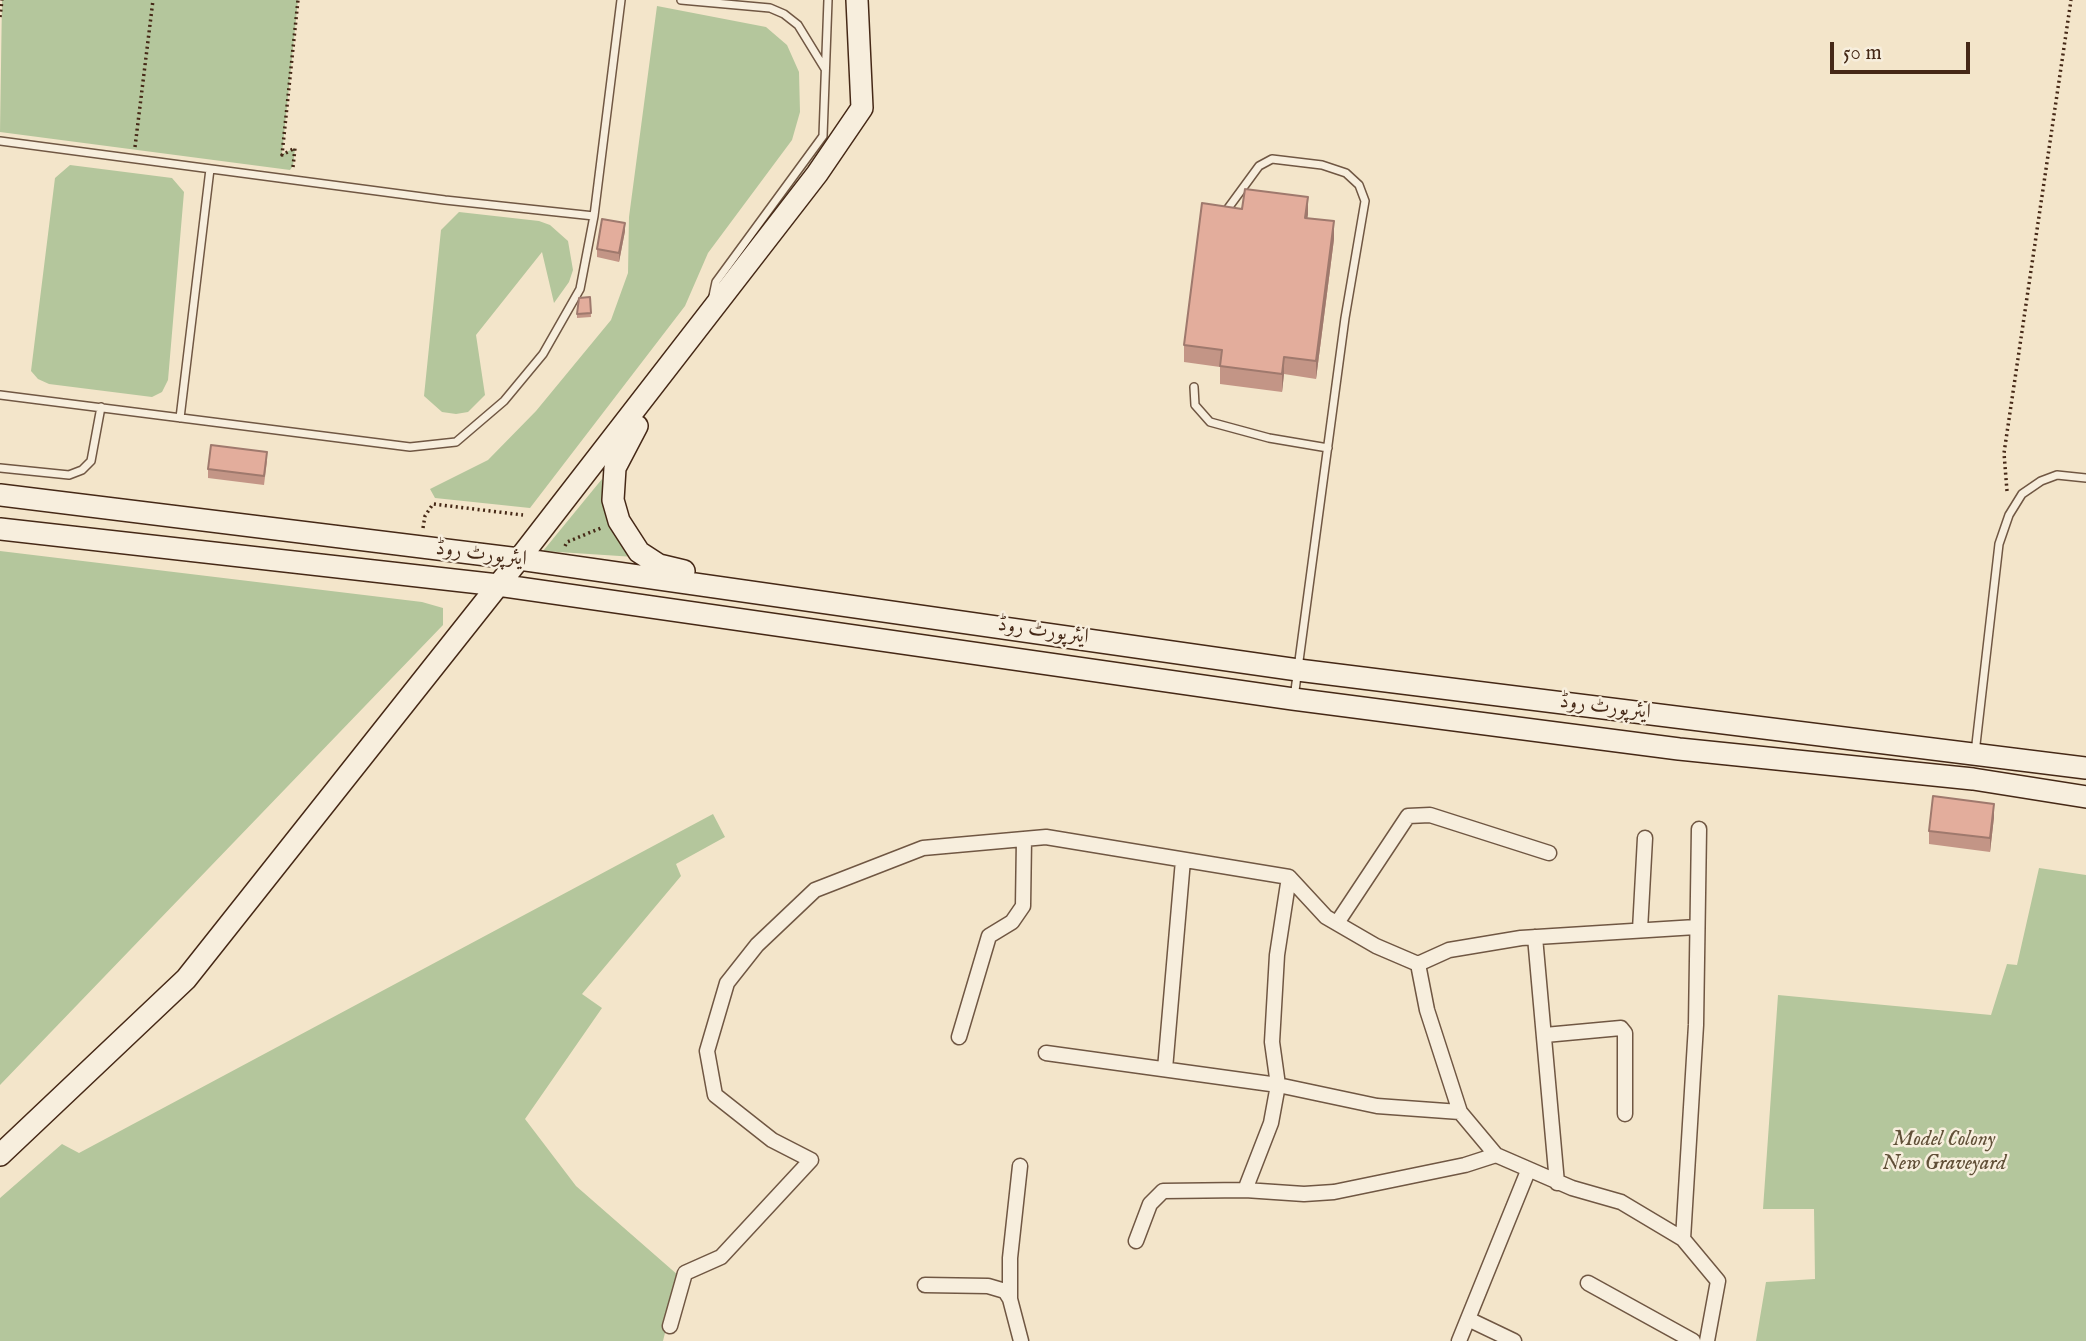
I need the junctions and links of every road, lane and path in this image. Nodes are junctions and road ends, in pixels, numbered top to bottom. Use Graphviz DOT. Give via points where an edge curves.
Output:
graph roads {
  1 [pos="2,0"];
  2 [pos="153,0"];
  3 [pos="298,0"];
  4 [pos="621,0"];
  5 [pos="681,0"];
  6 [pos="857,0"];
  7 [pos="2071,0"];
  8 [pos="828,1"];
  9 [pos="0,17"];
  10 [pos="827,71"];
  11 [pos="0,141"];
  12 [pos="134,159"];
  13 [pos="210,169"];
  14 [pos="290,170"];
  15 [pos="1226,211"];
  16 [pos="594,216"];
  17 [pos="708,315"];
  18 [pos="676,357"];
  19 [pos="1194,387"];
  20 [pos="0,395"];
  21 [pos="101,407"];
  22 [pos="180,418"];
  23 [pos="1328,448"];
  24 [pos="0,468"];
  25 [pos="2086,478"];
  26 [pos="0,495"];
  27 [pos="2009,514"];
  28 [pos="523,515"];
  29 [pos="602,527"];
  30 [pos="0,529"];
  31 [pos="423,531"];
  32 [pos="560,537"];
  33 [pos="519,559"];
  34 [pos="498,585"];
  35 [pos="758,594"];
  36 [pos="1298,670"];
  37 [pos="1293,699"];
  38 [pos="1975,753"];
  39 [pos="2086,768"];
  40 [pos="2086,797"];
  41 [pos="1699,829"];
  42 [pos="1645,838"];
  43 [pos="1024,839"];
  44 [pos="1549,853"];
  45 [pos="1183,860"];
  46 [pos="1289,877"];
  47 [pos="1337,923"];
  48 [pos="1696,927"];
  49 [pos="1640,930"];
  50 [pos="1535,937"];
  51 [pos="1419,964"];
  52 [pos="1545,1035"];
  53 [pos="958,1037"];
  54 [pos="1046,1052"];
  55 [pos="1165,1069"];
  56 [pos="1278,1085"];
  57 [pos="1460,1112"];
  58 [pos="1625,1114"];
  59 [pos="0,1154"];
  60 [pos="1496,1155"];
  61 [pos="1020,1166"];
  62 [pos="1528,1171"];
  63 [pos="1557,1182"];
  64 [pos="1245,1190"];
  65 [pos="1682,1239"];
  66 [pos="1136,1241"];
  67 [pos="1587,1283"];
  68 [pos="925,1285"];
  69 [pos="1010,1298"];
  70 [pos="1468,1319"];
  71 [pos="670,1326"];
  72 [pos="1021,1341"];
  73 [pos="1458,1341"];
  74 [pos="1514,1341"];
  75 [pos="1693,1341"];
  76 [pos="1707,1341"];
  1 -- 9 [label="path"];
  2 -- 12 [label="path"];
  3 -- 14 [label="path" via="282,155 295,148"];
  4 -- 16 [label="lane"];
  5 -- 10 [label="lane" via="784,13 798,25"];
  6 -- 17 [label="main road" via="862,108"];
  7 -- 27 [label="path" via="2004,453"];
  8 -- 10 [label="lane"];
  10 -- 17 [label="lane" via="823,136 716,282"];
  11 -- 12 [label="lane"];
  12 -- 13 [label="lane"];
  13 -- 16 [label="lane"];
  13 -- 22 [label="lane"];
  15 -- 23 [label="lane" via="1259,166 1272,159 1322,165 1346,173 1359,185 1365,201"];
  16 -- 22 [label="lane" via="580,289 543,354 504,401 456,442 410,447"];
  17 -- 18 [label="main road"];
  18 -- 33 [label="main road"];
  18 -- 35 [label="main road" via="615,468 613,500 619,521 639,552 659,565 716,574"];
  19 -- 23 [label="lane" via="1195,405 1210,422"];
  20 -- 21 [label="lane"];
  21 -- 22 [label="lane"];
  21 -- 24 [label="lane" via="91,461 82,470 69,475"];
  23 -- 36 [label="lane"];
  25 -- 27 [label="lane" via="2057,475 2041,481 2022,494"];
  26 -- 33 [label="main road, ایئرپورٹ روڈ"];
  27 -- 38 [label="lane" via="1999,544"];
  28 -- 31 [label="path" via="433,504"];
  29 -- 32 [label="path" via="567,541"];
  30 -- 34 [label="main road, ایئرپورٹ روڈ"];
  33 -- 34 [label="main road"];
  33 -- 35 [label="main road, ایئرپورٹ روڈ"];
  34 -- 37 [label="main road, ایئرپورٹ روڈ"];
  34 -- 59 [label="main road" via="186,979"];
  35 -- 36 [label="main road, ایئرپورٹ روڈ"];
  36 -- 37 [label="lane"];
  36 -- 38 [label="main road, ایئرپورٹ روڈ"];
  37 -- 40 [label="main road, ایئرپورٹ روڈ" via="1679,749 1973,779"];
  38 -- 39 [label="main road, ایئرپورٹ روڈ"];
  41 -- 48 [label="street"];
  42 -- 49 [label="street"];
  43 -- 45 [label="street" via="1046,837"];
  43 -- 53 [label="street" via="1023,906 1012,922 989,936"];
  43 -- 71 [label="street" via="923,848 814,890 757,945 727,983 706,1051 715,1095 772,1140 811,1160 721,1257 685,1273"];
  44 -- 47 [label="street" via="1430,815 1408,816"];
  45 -- 46 [label="street"];
  45 -- 55 [label="street"];
  46 -- 47 [label="street"];
  46 -- 56 [label="street" via="1272,1042"];
  47 -- 51 [label="street"];
  48 -- 49 [label="street"];
  48 -- 65 [label="street" via="1696,1025"];
  49 -- 50 [label="street"];
  50 -- 51 [label="street" via="1449,950"];
  50 -- 52 [label="street"];
  51 -- 57 [label="street" via="1427,1010"];
  52 -- 58 [label="street" via="1621,1028 1625,1033"];
  52 -- 63 [label="street"];
  54 -- 55 [label="street"];
  55 -- 56 [label="street"];
  56 -- 57 [label="street" via="1377,1106"];
  56 -- 64 [label="street" via="1270,1123"];
  57 -- 60 [label="street"];
  60 -- 62 [label="street"];
  60 -- 64 [label="street" via="1465,1166 1334,1192"];
  61 -- 69 [label="street"];
  62 -- 63 [label="street"];
  62 -- 70 [label="street"];
  63 -- 65 [label="street" via="1621,1202"];
  64 -- 66 [label="street" via="1163,1191 1150,1204"];
  65 -- 76 [label="street" via="1718,1281"];
  67 -- 75 [label="street"];
  68 -- 69 [label="street" via="988,1286 1005,1291"];
  69 -- 72 [label="street"];
  70 -- 73 [label="street"];
  70 -- 74 [label="street"];
}
